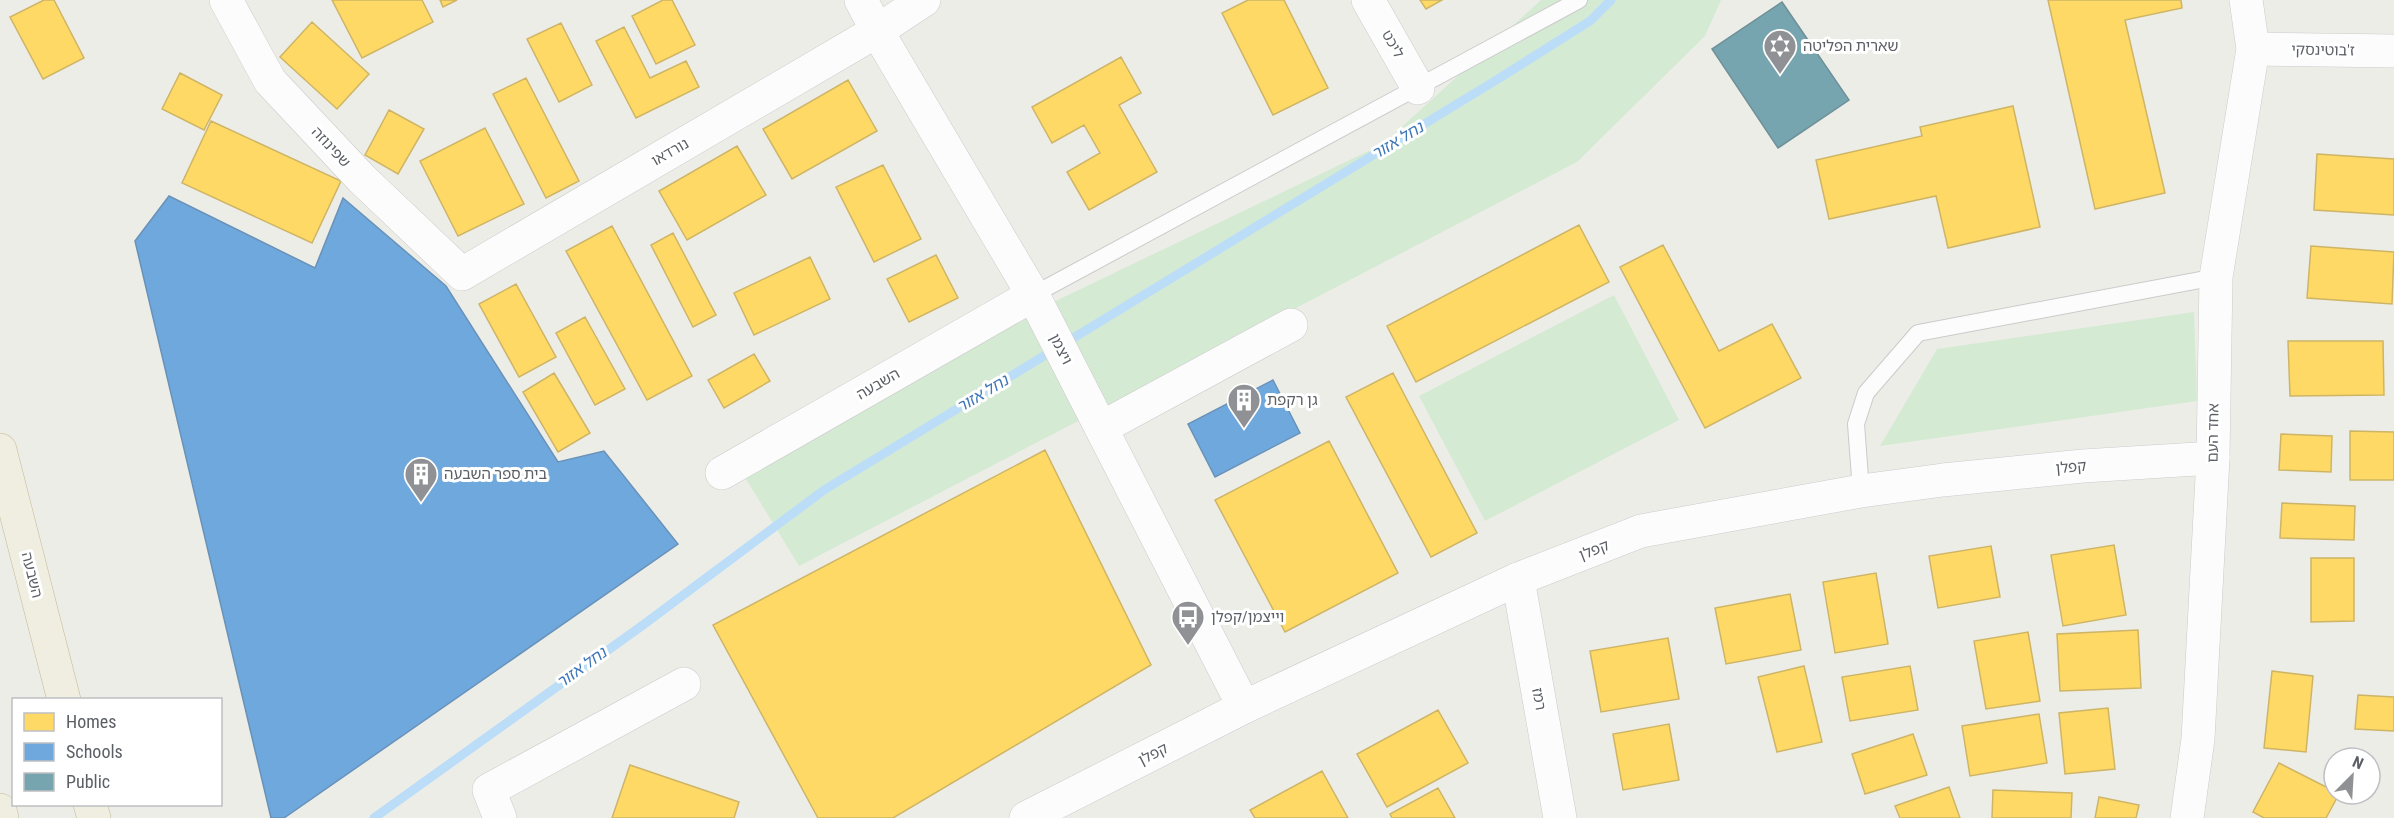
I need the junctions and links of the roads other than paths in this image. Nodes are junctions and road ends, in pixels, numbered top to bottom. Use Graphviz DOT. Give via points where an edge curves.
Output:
graph roads {
  1 [pos="226,0"];
  2 [pos="861,0"];
  3 [pos="924,0"];
  4 [pos="1368,0"];
  5 [pos="1578,0"];
  6 [pos="2246,0"];
  7 [pos="877,30"];
  8 [pos="2253,50"];
  9 [pos="2394,51"];
  10 [pos="1418,88"];
  11 [pos="462,274"];
  12 [pos="2216,277"];
  13 [pos="1038,306"];
  14 [pos="1291,325"];
  15 [pos="1101,428"];
  16 [pos="0,450"];
  17 [pos="2213,458"];
  18 [pos="722,473"];
  19 [pos="1861,491"];
  20 [pos="1518,579"];
  21 [pos="684,684"];
  22 [pos="64,698"];
  23 [pos="1244,707"];
  24 [pos="0,810"];
  25 [pos="2,818"];
  26 [pos="500,818"];
  27 [pos="1026,818"];
  28 [pos="1560,818"];
  29 [pos="2187,818"];
  1 -- 11 [label="street, שפינוזה" via="270,81 362,180"];
  2 -- 7 [label="street, ויצמן"];
  3 -- 7 [label="street, נורדאו"];
  4 -- 10 [label="street, ליכט"];
  5 -- 10 [label="lane"];
  6 -- 8 [label="street, אחד העם"];
  7 -- 11 [label="street, נורדאו"];
  7 -- 13 [label="street, ויצמן"];
  8 -- 9 [label="street, ז'בוטינסקי"];
  8 -- 12 [label="street, אחד העם"];
  10 -- 13 [label="lane"];
  12 -- 17 [label="street, אחד העם"];
  12 -- 19 [label="lane" via="1918,333 1866,393 1856,424"];
  13 -- 15 [label="street, ויצמן"];
  13 -- 18 [label="street, השבעה"];
  14 -- 15 [label="street"];
  15 -- 23 [label="street, ויצמן"];
  16 -- 22 [label="highway, השבעה"];
  17 -- 19 [label="street, קפלן" via="2083,466"];
  17 -- 29 [label="street, אחד העם" via="2198,739"];
  19 -- 20 [label="street, קפלן" via="1641,531"];
  20 -- 23 [label="street, קפלן"];
  20 -- 28 [label="street, רמז"];
  21 -- 26 [label="street" via="489,790"];
  23 -- 27 [label="street, קפלן"];
  24 -- 25 [label="highway"];
}
